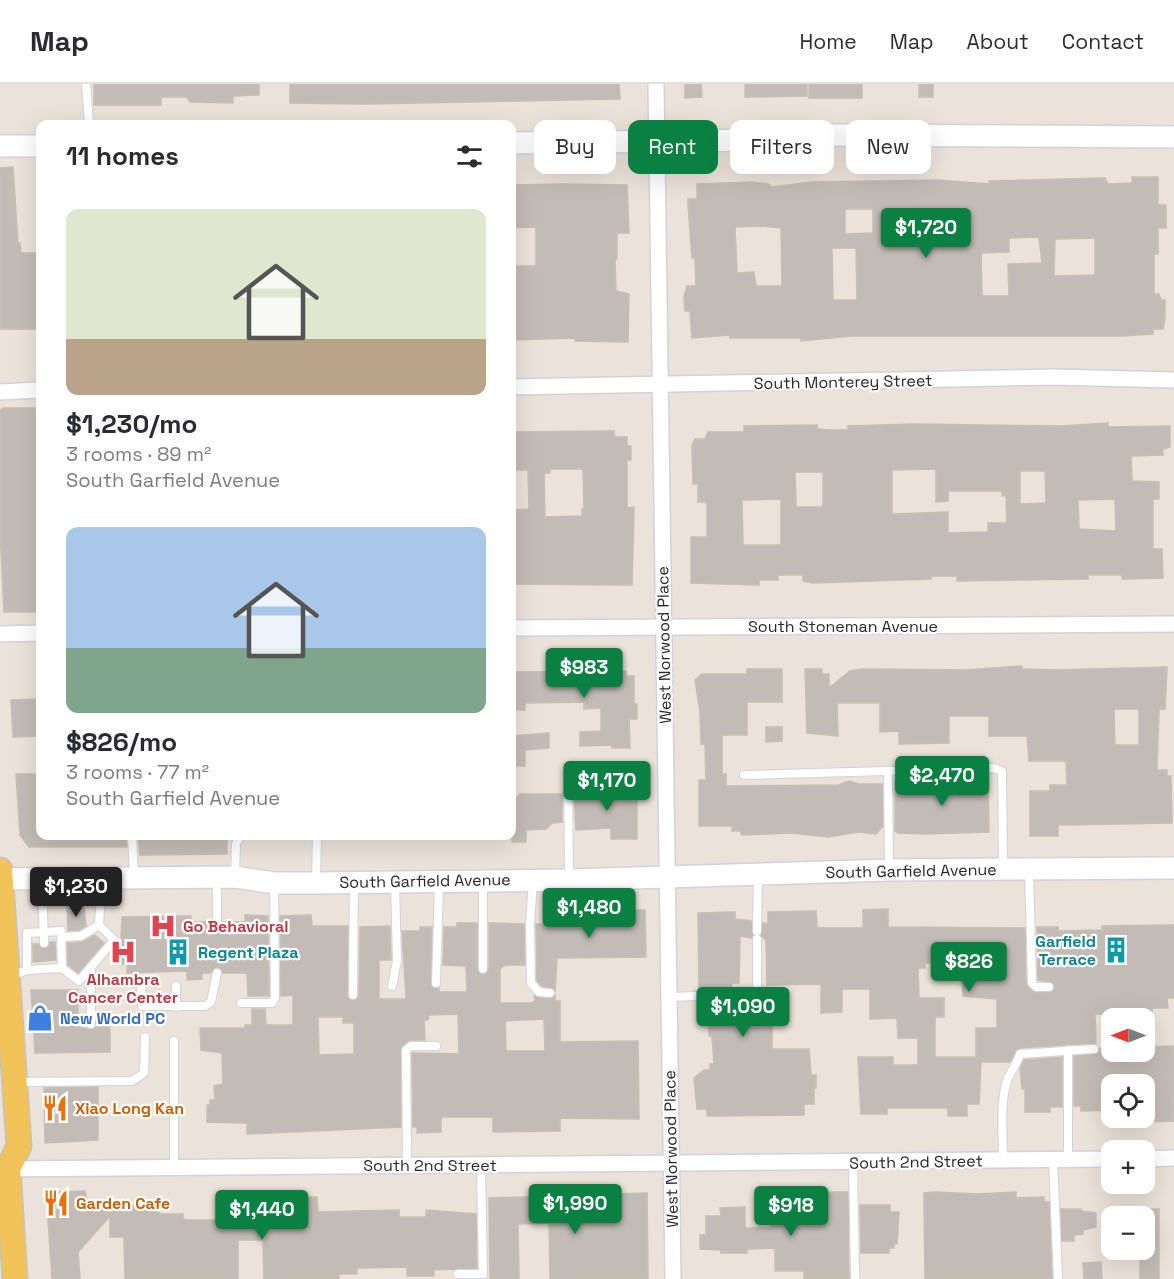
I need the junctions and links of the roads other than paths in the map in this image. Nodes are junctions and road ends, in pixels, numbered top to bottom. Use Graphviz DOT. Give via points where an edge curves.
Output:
graph roads {
  1 [pos="86,84"];
  2 [pos="656,84"];
  3 [pos="89,120"];
  4 [pos="656,120"];
  5 [pos="1174,137"];
  6 [pos="718,140"];
  7 [pos="628,141"];
  8 [pos="516,143"];
  9 [pos="0,146"];
  10 [pos="36,146"];
  11 [pos="656,174"];
  12 [pos="1174,380"];
  13 [pos="659,386"];
  14 [pos="516,387"];
  15 [pos="36,390"];
  16 [pos="0,392"];
  17 [pos="1174,624"];
  18 [pos="516,628"];
  19 [pos="664,628"];
  20 [pos="36,633"];
  21 [pos="0,634"];
  22 [pos="888,771"];
  23 [pos="568,773"];
  24 [pos="744,776"];
  25 [pos="132,840"];
  26 [pos="238,840"];
  27 [pos="316,840"];
  28 [pos="1174,868"];
  29 [pos="1003,869"];
  30 [pos="1029,869"];
  31 [pos="889,870"];
  32 [pos="758,875"];
  33 [pos="0,876"];
  34 [pos="667,877"];
  35 [pos="226,878"];
  36 [pos="42,879"];
  37 [pos="102,879"];
  38 [pos="134,879"];
  39 [pos="534,879"];
  40 [pos="439,880"];
  41 [pos="569,880"];
  42 [pos="483,881"];
  43 [pos="354,882"];
  44 [pos="395,882"];
  45 [pos="274,883"];
  46 [pos="315,883"];
  47 [pos="2,903"];
  48 [pos="217,922"];
  49 [pos="99,925"];
  50 [pos="44,932"];
  51 [pos="62,937"];
  52 [pos="44,943"];
  53 [pos="91,967"];
  54 [pos="62,968"];
  55 [pos="483,969"];
  56 [pos="217,973"];
  57 [pos="17,974"];
  58 [pos="436,983"];
  59 [pos="141,986"];
  60 [pos="176,986"];
  61 [pos="392,986"];
  62 [pos="1049,987"];
  63 [pos="550,993"];
  64 [pos="353,995"];
  65 [pos="699,996"];
  66 [pos="730,996"];
  67 [pos="669,997"];
  68 [pos="241,1003"];
  69 [pos="176,1007"];
  70 [pos="91,1024"];
  71 [pos="145,1037"];
  72 [pos="174,1041"];
  73 [pos="436,1046"];
  74 [pos="1094,1049"];
  75 [pos="1068,1050"];
  76 [pos="15,1082"];
  77 [pos="1155,1158"];
  78 [pos="1174,1158"];
  79 [pos="1101,1159"];
  80 [pos="1060,1160"];
  81 [pos="1003,1161"];
  82 [pos="671,1162"];
  83 [pos="854,1162"];
  84 [pos="481,1164"];
  85 [pos="407,1165"];
  86 [pos="3,1166"];
  87 [pos="174,1167"];
  88 [pos="458,1274"];
  89 [pos="12,1275"];
  90 [pos="673,1279"];
  91 [pos="855,1279"];
  92 [pos="1058,1279"];
  1 -- 3 [label="lane"];
  2 -- 4 [label="street, West Norwood Place"];
  5 -- 6 [label="main road" via="829,135"];
  7 -- 8 [label="main road"];
  9 -- 10 [label="main road"];
  11 -- 13 [label="street, West Norwood Place"];
  12 -- 13 [label="street, South Monterey Street" via="1053,377"];
  13 -- 14 [label="street, South Monterey Street"];
  13 -- 19 [label="street, West Norwood Place"];
  15 -- 16 [label="street"];
  17 -- 19 [label="street, South Stoneman Avenue"];
  18 -- 19 [label="street, South Stoneman Avenue"];
  19 -- 34 [label="street, West Norwood Place"];
  20 -- 21 [label="street"];
  22 -- 24 [label="lane"];
  22 -- 29 [label="lane" via="1002,771"];
  22 -- 31 [label="lane"];
  23 -- 41 [label="lane"];
  25 -- 38 [label="lane"];
  26 -- 35 [label="lane"];
  27 -- 46 [label="lane"];
  28 -- 30 [label="main road, South Garfield Avenue"];
  29 -- 30 [label="main road, South Garfield Avenue"];
  29 -- 31 [label="main road, South Garfield Avenue"];
  30 -- 62 [label="lane" via="1032,983"];
  31 -- 32 [label="main road, South Garfield Avenue"];
  32 -- 34 [label="main road, South Garfield Avenue"];
  32 -- 66 [label="lane" via="757,995"];
  33 -- 36 [label="main road, South Garfield Avenue"];
  33 -- 47 [label="main road"];
  34 -- 41 [label="main road, South Garfield Avenue"];
  34 -- 67 [label="street, West Norwood Place"];
  35 -- 38 [label="main road, South Garfield Avenue"];
  35 -- 45 [label="main road, South Garfield Avenue"];
  35 -- 48 [label="lane"];
  36 -- 37 [label="main road, South Garfield Avenue"];
  36 -- 50 [label="lane"];
  37 -- 38 [label="main road, South Garfield Avenue"];
  37 -- 49 [label="lane"];
  39 -- 41 [label="main road, South Garfield Avenue"];
  39 -- 42 [label="main road, South Garfield Avenue"];
  39 -- 63 [label="lane" via="531,983 539,992"];
  40 -- 42 [label="main road, South Garfield Avenue"];
  40 -- 44 [label="main road, South Garfield Avenue"];
  40 -- 58 [label="lane"];
  42 -- 55 [label="lane"];
  43 -- 44 [label="main road, South Garfield Avenue"];
  43 -- 46 [label="main road, South Garfield Avenue"];
  43 -- 64 [label="lane"];
  44 -- 61 [label="lane" via="398,961"];
  45 -- 46 [label="main road, South Garfield Avenue"];
  45 -- 68 [label="lane" via="275,998 273,1003"];
  47 -- 57 [label="main road"];
  49 -- 51 [label="lane" via="81,936"];
  49 -- 53 [label="lane" via="114,940"];
  50 -- 51 [label="lane" via="61,932"];
  50 -- 52 [label="lane"];
  50 -- 57 [label="lane" via="27,933"];
  51 -- 54 [label="lane"];
  53 -- 54 [label="lane" via="79,981"];
  53 -- 70 [label="lane"];
  54 -- 57 [label="lane" via="45,965"];
  56 -- 69 [label="lane" via="211,1002 205,1006"];
  57 -- 76 [label="main road"];
  59 -- 69 [label="lane" via="142,1006"];
  60 -- 69 [label="lane"];
  65 -- 67 [label="lane"];
  67 -- 82 [label="street, West Norwood Place"];
  71 -- 76 [label="lane" via="144,1073 132,1081"];
  72 -- 87 [label="lane"];
  73 -- 85 [label="lane" via="411,1046 406,1050"];
  74 -- 75 [label="lane"];
  75 -- 80 [label="lane"];
  75 -- 81 [label="lane" via="1020,1054 1018,1064 1010,1071 1005,1087"];
  76 -- 86 [label="main road" via="19,1146"];
  77 -- 78 [label="street"];
  79 -- 80 [label="street, South 2nd Street"];
  80 -- 81 [label="street, South 2nd Street"];
  80 -- 92 [label="lane"];
  81 -- 83 [label="street, South 2nd Street"];
  82 -- 83 [label="street, South 2nd Street"];
  82 -- 84 [label="street, South 2nd Street"];
  82 -- 90 [label="street, West Norwood Place"];
  83 -- 91 [label="lane"];
  84 -- 85 [label="street, South 2nd Street"];
  84 -- 88 [label="lane" via="483,1274"];
  85 -- 87 [label="street, South 2nd Street"];
  86 -- 87 [label="street, South 2nd Street"];
  86 -- 89 [label="main road"];
}
